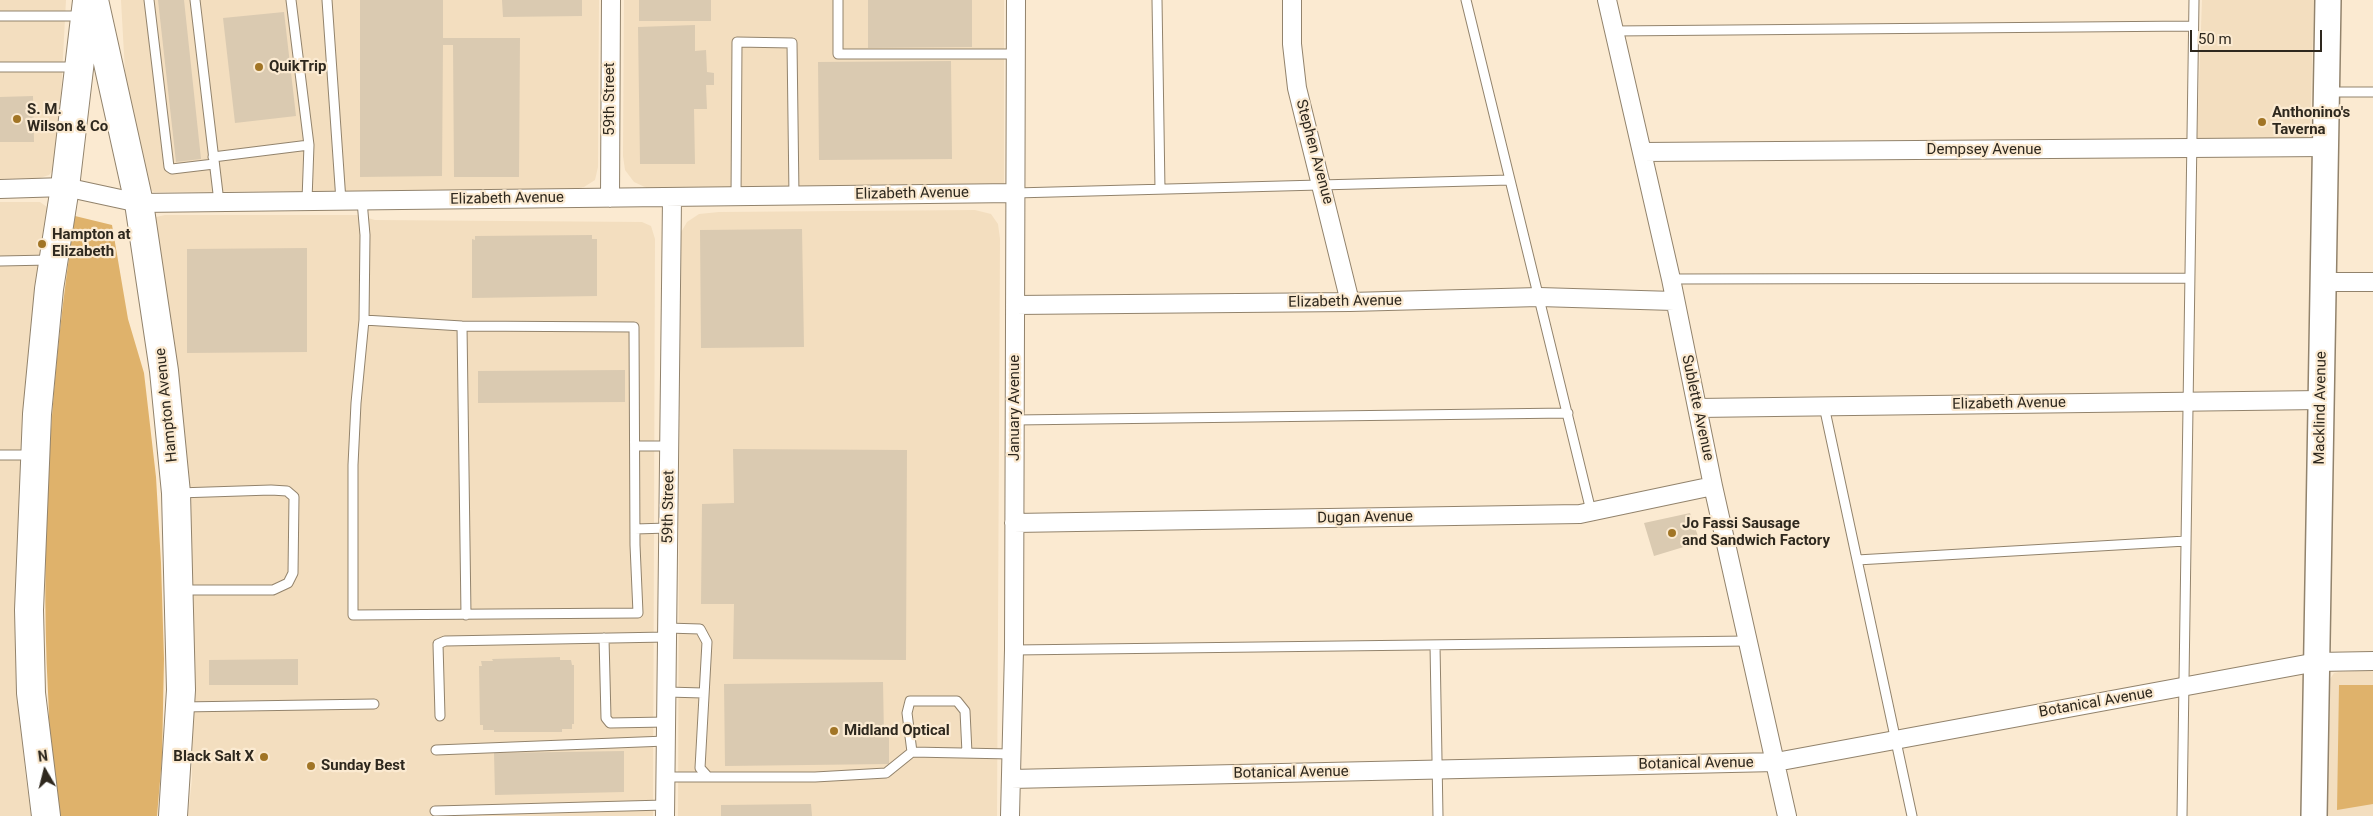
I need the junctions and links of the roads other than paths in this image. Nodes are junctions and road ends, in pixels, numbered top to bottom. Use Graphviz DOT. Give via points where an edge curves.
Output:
graph roads {
  1 [pos="149,0"];
  2 [pos="195,0"];
  3 [pos="291,0"];
  4 [pos="327,0"];
  5 [pos="611,0"];
  6 [pos="838,0"];
  7 [pos="1016,0"];
  8 [pos="1156,0"];
  9 [pos="1292,0"];
  10 [pos="1466,0"];
  11 [pos="1607,0"];
  12 [pos="2194,0"];
  13 [pos="2328,0"];
  14 [pos="89,5"];
  15 [pos="0,16"];
  16 [pos="2192,26"];
  17 [pos="1614,31"];
  18 [pos="1015,54"];
  19 [pos="79,67"];
  20 [pos="0,68"];
  21 [pos="2327,92"];
  22 [pos="2373,92"];
  23 [pos="309,145"];
  24 [pos="2326,147"];
  25 [pos="2190,148"];
  26 [pos="1642,152"];
  27 [pos="214,161"];
  28 [pos="1510,180"];
  29 [pos="1323,185"];
  30 [pos="65,187"];
  31 [pos="0,189"];
  32 [pos="1160,189"];
  33 [pos="1015,193"];
  34 [pos="794,196"];
  35 [pos="736,197"];
  36 [pos="610,198"];
  37 [pos="672,198"];
  38 [pos="307,200"];
  39 [pos="341,201"];
  40 [pos="362,201"];
  41 [pos="219,202"];
  42 [pos="139,203"];
  43 [pos="53,260"];
  44 [pos="0,261"];
  45 [pos="2189,278"];
  46 [pos="1671,279"];
  47 [pos="2323,282"];
  48 [pos="2373,282"];
  49 [pos="1539,297"];
  50 [pos="1674,301"];
  51 [pos="1350,302"];
  52 [pos="1015,305"];
  53 [pos="364,320"];
  54 [pos="462,326"];
  55 [pos="2321,400"];
  56 [pos="2187,401"];
  57 [pos="1824,406"];
  58 [pos="1696,408"];
  59 [pos="1568,413"];
  60 [pos="1015,420"];
  61 [pos="634,446"];
  62 [pos="669,446"];
  63 [pos="0,455"];
  64 [pos="36,455"];
  65 [pos="1713,486"];
  66 [pos="176,493"];
  67 [pos="1592,511"];
  68 [pos="1014,523"];
  69 [pos="668,528"];
  70 [pos="635,529"];
  71 [pos="2186,540"];
  72 [pos="1857,560"];
  73 [pos="178,590"];
  74 [pos="466,615"];
  75 [pos="667,632"];
  76 [pos="604,638"];
  77 [pos="1748,641"];
  78 [pos="1436,644"];
  79 [pos="1014,650"];
  80 [pos="2373,661"];
  81 [pos="2317,662"];
  82 [pos="2184,687"];
  83 [pos="667,692"];
  84 [pos="703,693"];
  85 [pos="374,704"];
  86 [pos="181,707"];
  87 [pos="440,716"];
  88 [pos="666,722"];
  89 [pos="1896,740"];
  90 [pos="666,741"];
  91 [pos="436,750"];
  92 [pos="912,752"];
  93 [pos="968,754"];
  94 [pos="1011,754"];
  95 [pos="1776,762"];
  96 [pos="1437,769"];
  97 [pos="666,777"];
  98 [pos="708,777"];
  99 [pos="1011,779"];
  100 [pos="665,810"];
  101 [pos="435,811"];
  102 [pos="46,816"];
  103 [pos="173,816"];
  104 [pos="1010,816"];
  105 [pos="1438,816"];
  106 [pos="1787,816"];
  107 [pos="1912,816"];
  108 [pos="2182,816"];
  109 [pos="2314,816"];
  1 -- 27 [label="lane" via="169,167"];
  2 -- 27 [label="lane"];
  3 -- 23 [label="lane"];
  4 -- 39 [label="lane"];
  5 -- 36 [label="street, 59th Street"];
  6 -- 18 [label="lane" via="838,54"];
  7 -- 18 [label="street, January Avenue"];
  8 -- 32 [label="lane"];
  9 -- 29 [label="street, Stephen Avenue" via="1297,88"];
  10 -- 28 [label="lane"];
  11 -- 17 [label="street, Sublette Avenue"];
  12 -- 16 [label="lane"];
  13 -- 21 [label="street, Macklind Avenue"];
  14 -- 15 [label="lane"];
  14 -- 19 [label="main road"];
  14 -- 42 [label="main road, Hampton Avenue"];
  16 -- 17 [label="lane"];
  16 -- 25 [label="lane"];
  17 -- 26 [label="street, Sublette Avenue"];
  18 -- 33 [label="street, January Avenue"];
  19 -- 20 [label="lane"];
  19 -- 30 [label="main road"];
  21 -- 22 [label="lane"];
  21 -- 24 [label="street, Macklind Avenue"];
  23 -- 27 [label="lane"];
  23 -- 38 [label="lane"];
  24 -- 25 [label="street, Dempsey Avenue"];
  24 -- 47 [label="street, Macklind Avenue"];
  25 -- 26 [label="street, Dempsey Avenue"];
  25 -- 45 [label="lane"];
  26 -- 46 [label="street, Sublette Avenue"];
  27 -- 41 [label="lane"];
  28 -- 29 [label="lane"];
  28 -- 49 [label="lane"];
  29 -- 32 [label="lane"];
  29 -- 51 [label="street, Stephen Avenue"];
  30 -- 31 [label="street, Elizabeth Avenue"];
  30 -- 42 [label="street, Elizabeth Avenue"];
  30 -- 43 [label="main road"];
  32 -- 33 [label="lane"];
  33 -- 34 [label="street, Elizabeth Avenue"];
  33 -- 52 [label="street, January Avenue"];
  34 -- 35 [label="street, Elizabeth Avenue"];
  34 -- 35 [label="lane" via="792,43 738,42"];
  35 -- 37 [label="street, Elizabeth Avenue"];
  36 -- 37 [label="street, Elizabeth Avenue"];
  36 -- 40 [label="street, Elizabeth Avenue"];
  37 -- 62 [label="street, 59th Street"];
  38 -- 39 [label="street, Elizabeth Avenue"];
  38 -- 41 [label="street, Elizabeth Avenue"];
  39 -- 40 [label="street, Elizabeth Avenue"];
  40 -- 53 [label="lane"];
  41 -- 42 [label="street, Elizabeth Avenue"];
  42 -- 66 [label="main road, Hampton Avenue" via="164,371"];
  43 -- 44 [label="lane"];
  43 -- 64 [label="main road" via="37,414"];
  45 -- 46 [label="lane"];
  45 -- 56 [label="lane"];
  46 -- 50 [label="street, Sublette Avenue"];
  47 -- 48 [label="street"];
  47 -- 55 [label="street, Macklind Avenue"];
  49 -- 50 [label="street, Elizabeth Avenue"];
  49 -- 51 [label="street, Elizabeth Avenue"];
  49 -- 59 [label="lane"];
  50 -- 58 [label="street, Sublette Avenue"];
  51 -- 52 [label="street, Elizabeth Avenue"];
  52 -- 60 [label="street, January Avenue"];
  53 -- 54 [label="lane"];
  53 -- 74 [label="lane" via="354,457 353,615"];
  54 -- 61 [label="lane" via="634,327"];
  54 -- 74 [label="lane"];
  55 -- 56 [label="street, Elizabeth Avenue"];
  55 -- 81 [label="street, Macklind Avenue"];
  56 -- 57 [label="street, Elizabeth Avenue"];
  56 -- 71 [label="lane"];
  57 -- 58 [label="street, Elizabeth Avenue"];
  57 -- 72 [label="lane"];
  58 -- 65 [label="street, Sublette Avenue"];
  59 -- 60 [label="lane"];
  59 -- 67 [label="lane"];
  60 -- 68 [label="street, January Avenue"];
  61 -- 62 [label="lane"];
  61 -- 70 [label="lane"];
  62 -- 69 [label="street, 59th Street"];
  63 -- 64 [label="lane"];
  64 -- 102 [label="main road" via="29,610 31,684"];
  65 -- 67 [label="street, Dugan Avenue"];
  65 -- 77 [label="street, Sublette Avenue"];
  66 -- 73 [label="main road, Hampton Avenue"];
  66 -- 73 [label="lane" via="271,490 287,491 294,497 293,573 288,583 273,590"];
  67 -- 68 [label="street, Dugan Avenue" via="1580,514"];
  68 -- 79 [label="street, January Avenue"];
  69 -- 70 [label="lane"];
  69 -- 75 [label="street, 59th Street"];
  70 -- 74 [label="lane" via="638,613"];
  71 -- 72 [label="lane"];
  71 -- 82 [label="lane"];
  72 -- 89 [label="lane"];
  73 -- 86 [label="main road, Hampton Avenue"];
  75 -- 76 [label="lane"];
  75 -- 83 [label="street, 59th Street"];
  75 -- 84 [label="lane" via="700,629 707,642"];
  76 -- 87 [label="lane" via="445,640 438,644"];
  76 -- 88 [label="lane" via="606,718 610,724"];
  77 -- 78 [label="lane"];
  77 -- 95 [label="street, Sublette Avenue"];
  78 -- 79 [label="lane"];
  78 -- 96 [label="lane"];
  79 -- 94 [label="street, January Avenue"];
  80 -- 81 [label="street, Botanical Avenue"];
  81 -- 82 [label="street, Botanical Avenue"];
  81 -- 109 [label="street, Macklind Avenue"];
  82 -- 89 [label="street, Botanical Avenue"];
  82 -- 108 [label="lane"];
  83 -- 84 [label="lane"];
  83 -- 88 [label="street, 59th Street"];
  84 -- 98 [label="lane" via="700,768"];
  85 -- 86 [label="lane"];
  86 -- 103 [label="main road, Hampton Avenue"];
  88 -- 90 [label="street, 59th Street"];
  89 -- 95 [label="street, Botanical Avenue"];
  89 -- 107 [label="lane"];
  90 -- 91 [label="lane"];
  90 -- 97 [label="street, 59th Street"];
  92 -- 93 [label="lane"];
  92 -- 93 [label="lane" via="907,712 910,701 957,701 965,711"];
  92 -- 98 [label="lane" via="886,773"];
  93 -- 94 [label="lane"];
  94 -- 99 [label="street, January Avenue"];
  95 -- 96 [label="street, Botanical Avenue"];
  95 -- 106 [label="street, Sublette Avenue"];
  96 -- 99 [label="street, Botanical Avenue"];
  96 -- 105 [label="lane"];
  97 -- 98 [label="lane"];
  97 -- 100 [label="street, 59th Street"];
  99 -- 104 [label="street, January Avenue"];
  100 -- 101 [label="lane"];
}
